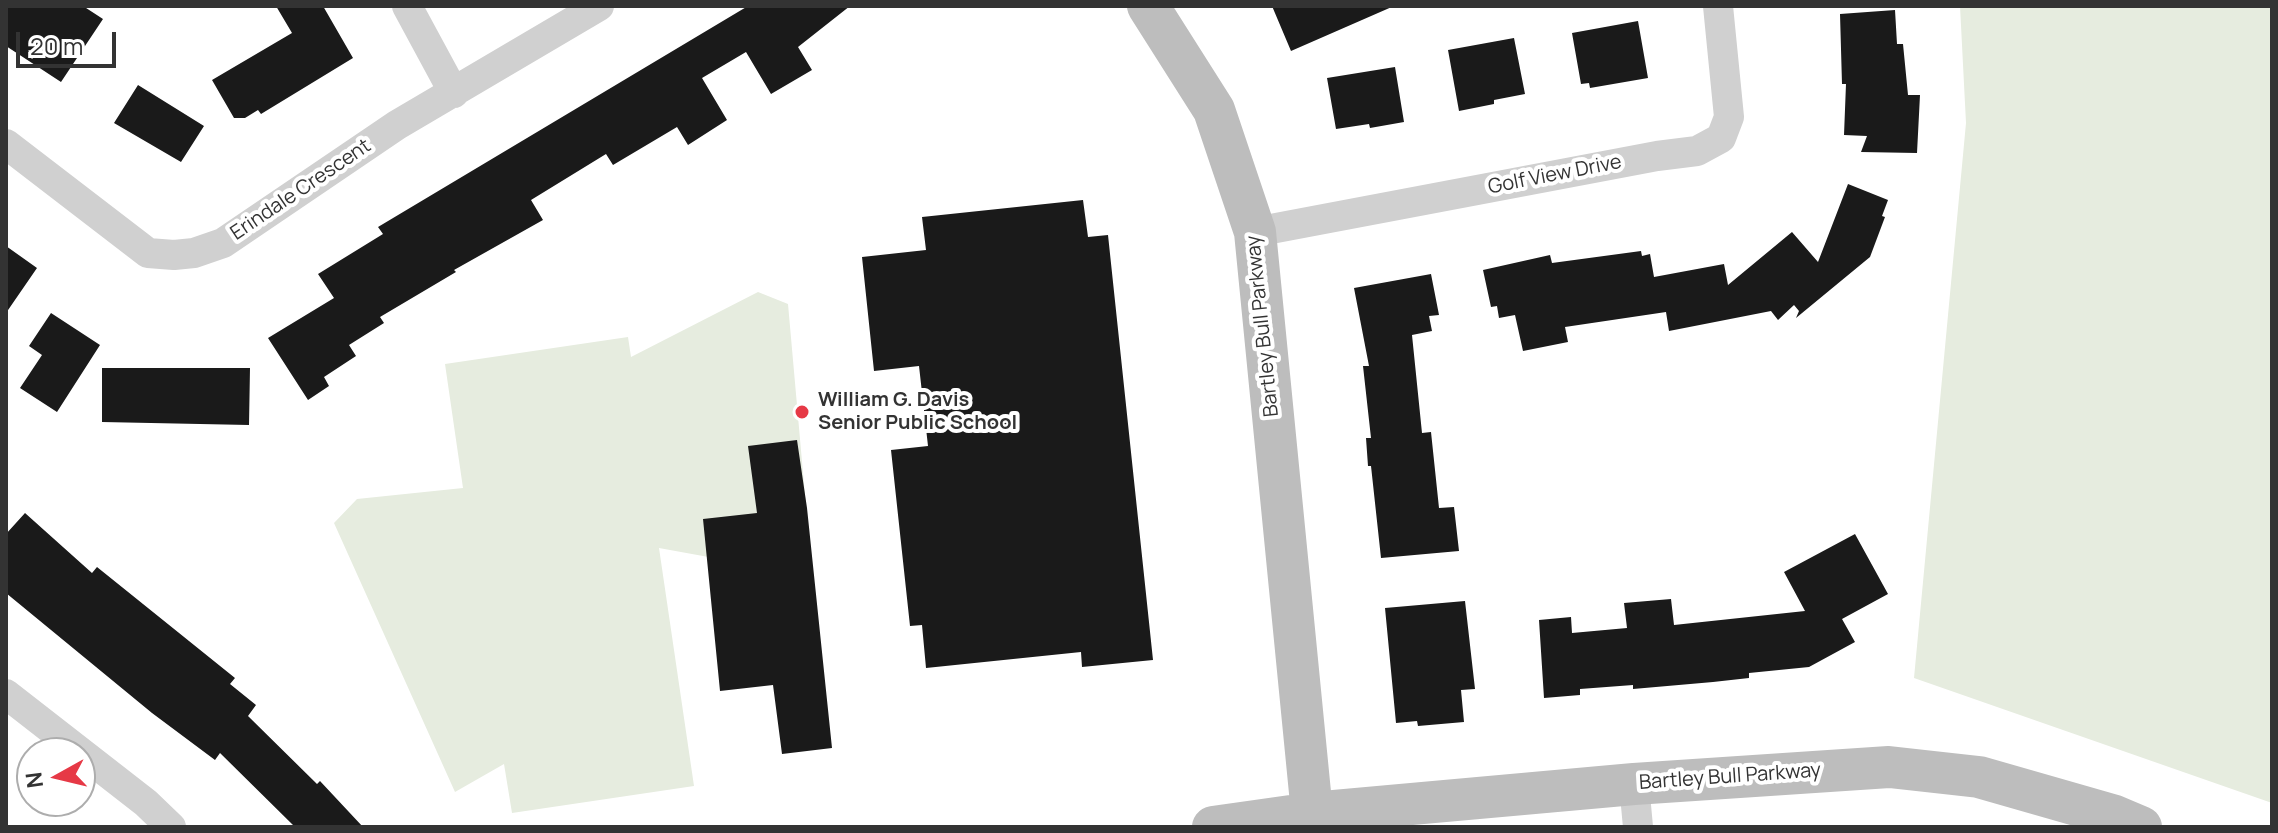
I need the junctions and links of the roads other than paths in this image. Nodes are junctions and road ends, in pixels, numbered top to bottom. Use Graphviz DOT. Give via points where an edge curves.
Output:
graph roads {
  1 [pos="407,6"];
  2 [pos="599,6"];
  3 [pos="1148,6"];
  4 [pos="1718,6"];
  5 [pos="454,93"];
  6 [pos="6,144"];
  7 [pos="1255,232"];
  8 [pos="6,694"];
  9 [pos="1634,784"];
  10 [pos="1312,813"];
  11 [pos="169,826"];
  12 [pos="1213,827"];
  13 [pos="1638,827"];
  14 [pos="2141,827"];
  1 -- 5 [label="street"];
  2 -- 5 [label="street, Erindale Crescent"];
  3 -- 7 [label="street, Bartley Bull Parkway" via="1214,110"];
  4 -- 7 [label="street, Golf View Drive" via="1729,117 1721,138 1697,151"];
  5 -- 6 [label="street, Erindale Crescent" via="397,125 223,243 194,253 148,253"];
  7 -- 10 [label="street, Bartley Bull Parkway"];
  8 -- 11 [label="street"];
  9 -- 10 [label="street, Bartley Bull Parkway"];
  9 -- 13 [label="street"];
  9 -- 14 [label="street, Bartley Bull Parkway" via="1889,767 1979,777"];
  10 -- 12 [label="street, Bartley Bull Parkway"];
}
